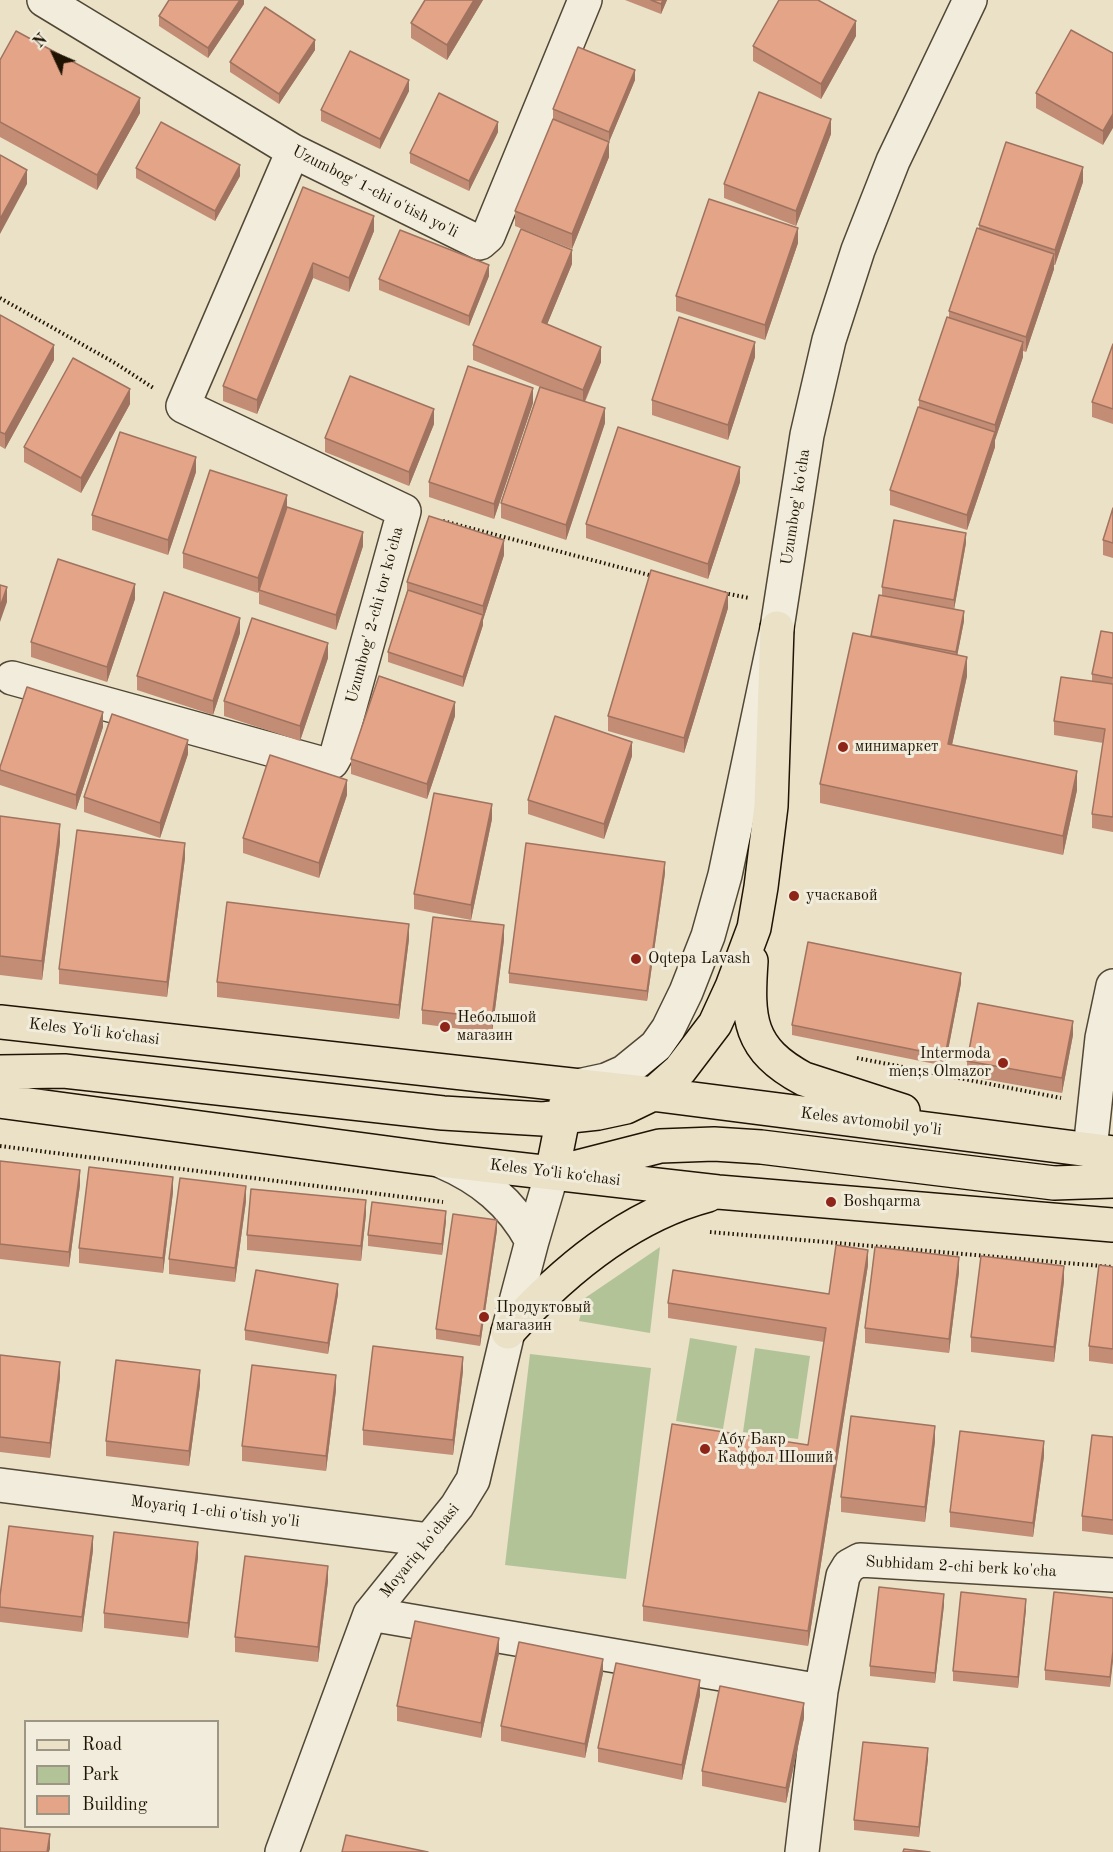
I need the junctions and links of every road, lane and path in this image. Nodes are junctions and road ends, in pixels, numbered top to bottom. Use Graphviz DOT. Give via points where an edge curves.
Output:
graph roads {
  1 [pos="44,0"];
  2 [pos="585,0"];
  3 [pos="970,0"];
  4 [pos="293,151"];
  5 [pos="0,298"];
  6 [pos="183,406"];
  7 [pos="404,511"];
  8 [pos="655,577"];
  9 [pos="723,592"];
  10 [pos="779,617"];
  11 [pos="12,678"];
  12 [pos="754,928"];
  13 [pos="1113,986"];
  14 [pos="0,1022"];
  15 [pos="668,1029"];
  16 [pos="849,1056"];
  17 [pos="0,1072"];
  18 [pos="653,1094"];
  19 [pos="0,1101"];
  20 [pos="566,1102"];
  21 [pos="1095,1104"];
  22 [pos="979,1135"];
  23 [pos="660,1146"];
  24 [pos="1101,1151"];
  25 [pos="440,1160"];
  26 [pos="552,1173"];
  27 [pos="1113,1181"];
  28 [pos="718,1192"];
  29 [pos="1113,1225"];
  30 [pos="532,1241"];
  31 [pos="508,1332"];
  32 [pos="0,1485"];
  33 [pos="430,1540"];
  34 [pos="1113,1575"];
  35 [pos="369,1614"];
  36 [pos="821,1691"];
  37 [pos="282,1852"];
  38 [pos="802,1852"];
  1 -- 4 [label="street, Uzumbog' 1-chi o'tish yo'li"];
  2 -- 4 [label="street, Uzumbog' 1-chi o'tish yo'li" via="488,236 480,243"];
  3 -- 10 [label="street, Uzumbog' ko'cha" via="893,161 843,294 807,435"];
  4 -- 6 [label="street"];
  5 -- 6 [label="path"];
  6 -- 7 [label="street, Uzumbog' 2-chi tor ko'cha"];
  7 -- 8 [label="path"];
  7 -- 11 [label="street, Uzumbog' 2-chi tor ko'cha" via="332,762 321,763"];
  9 -- 10 [label="path"];
  10 -- 12 [label="main road" via="771,807"];
  10 -- 15 [label="street, Uzumbog' ko'cha" via="715,915 694,974"];
  12 -- 18 [label="main road" via="715,1024 680,1070"];
  12 -- 22 [label="main road" via="750,1014 753,1030 771,1056 804,1079"];
  13 -- 21 [label="street" via="1102,1038"];
  14 -- 20 [label="main road, Keles Yoʻli koʻchasi"];
  15 -- 18 [label="street, Uzumbog' ko'cha"];
  15 -- 20 [label="street, Uzumbog' ko'cha" via="656,1046 624,1072"];
  16 -- 21 [label="path"];
  17 -- 20 [label="main road" via="64,1071 443,1113 543,1119"];
  18 -- 20 [label="main road" via="626,1107 598,1113"];
  18 -- 22 [label="main road, Keles avtomobil yo'li"];
  18 -- 23 [label="main road, Uzumbog' ko'cha"];
  19 -- 25 [label="main road, Keles Yoʻli koʻchasi"];
  20 -- 26 [label="main road"];
  21 -- 24 [label="street"];
  22 -- 24 [label="main road, Keles avtomobil yo'li"];
  23 -- 26 [label="main road"];
  23 -- 27 [label="main road" via="761,1147 1054,1183"];
  23 -- 28 [label="main road, Uzumbog' ko'cha" via="689,1179"];
  25 -- 26 [label="main road, Keles Yoʻli koʻchasi"];
  25 -- 30 [label="street" via="473,1177 501,1198"];
  26 -- 28 [label="main road, Keles Yoʻli koʻchasi"];
  26 -- 30 [label="street, Moyariq ko'chasi"];
  28 -- 29 [label="main road, Keles Yoʻli koʻchasi"];
  28 -- 31 [label="main road" via="688,1200 607,1243 561,1278"];
  30 -- 31 [label="street, Moyariq ko'chasi"];
  31 -- 33 [label="street, Moyariq ko'chasi" via="473,1480"];
  32 -- 33 [label="street, Moyariq 1-chi o'tish yo'li"];
  33 -- 35 [label="street, Moyariq ko'chasi"];
  34 -- 36 [label="street, Subhidam 2-chi berk ko'cha" via="860,1560 849,1566 843,1576"];
  35 -- 36 [label="street"];
  35 -- 37 [label="street, Moyariq ko'chasi"];
  36 -- 38 [label="street, Subhidam 2-chi berk ko'cha"];
}
